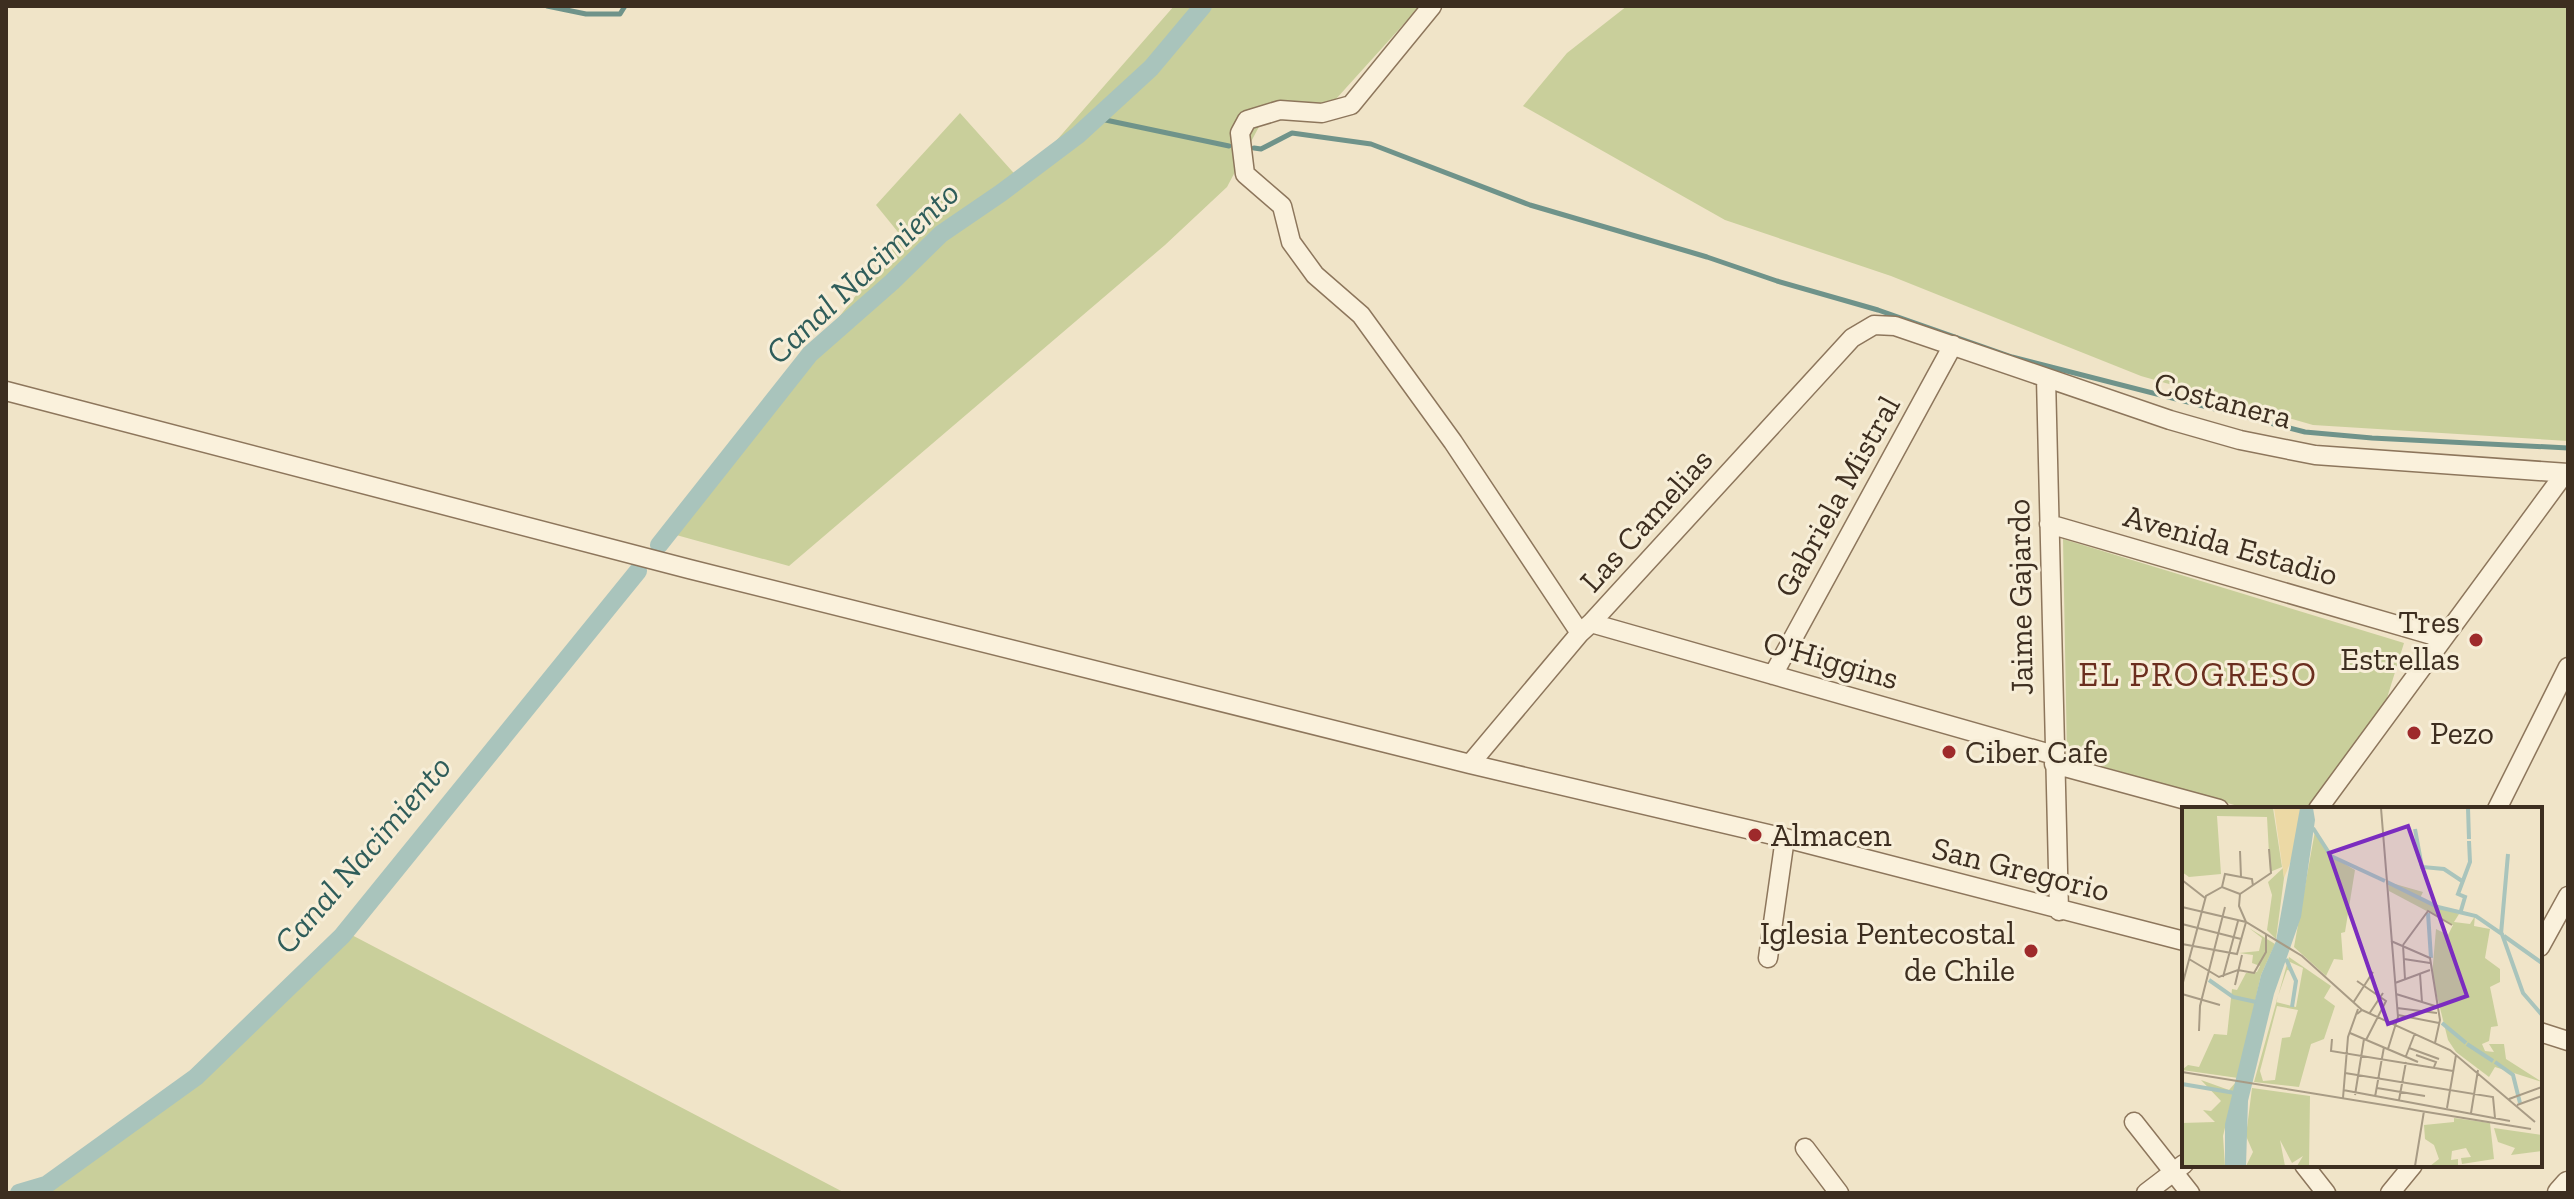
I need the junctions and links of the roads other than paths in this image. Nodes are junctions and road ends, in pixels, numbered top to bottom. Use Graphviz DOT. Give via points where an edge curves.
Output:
graph roads {
  1 [pos="1432,6"];
  2 [pos="1874,325"];
  3 [pos="1953,345"];
  4 [pos="2046,378"];
  5 [pos="6,391"];
  6 [pos="2566,473"];
  7 [pos="2049,524"];
  8 [pos="1585,628"];
  9 [pos="2442,638"];
  10 [pos="2568,667"];
  11 [pos="1773,675"];
  12 [pos="2054,760"];
  13 [pos="1470,764"];
  14 [pos="2212,807"];
  15 [pos="2319,807"];
  16 [pos="2498,807"];
  17 [pos="1785,838"];
  18 [pos="2568,896"];
  19 [pos="2059,911"];
  20 [pos="2182,941"];
  21 [pos="2542,943"];
  22 [pos="1768,958"];
  23 [pos="2542,1033"];
  24 [pos="2568,1041"];
  25 [pos="2134,1122"];
  26 [pos="1805,1148"];
  27 [pos="2306,1167"];
  28 [pos="2411,1167"];
  29 [pos="2179,1168"];
  30 [pos="2568,1184"];
  31 [pos="1839,1193"];
  32 [pos="2146,1193"];
  33 [pos="2190,1193"];
  34 [pos="2326,1193"];
  35 [pos="2390,1193"];
  36 [pos="2560,1193"];
  1 -- 8 [label="street" via="1351,105 1322,113 1280,110 1247,120 1240,133 1245,174 1282,206 1291,242 1315,275 1361,315"];
  2 -- 3 [label="street, Costanera" via="1895,326"];
  2 -- 8 [label="street, Las Camelias" via="1852,338"];
  3 -- 4 [label="street, Costanera"];
  3 -- 11 [label="street, Gabriela Mistral"];
  4 -- 6 [label="street, Costanera" via="2240,440 2315,455"];
  4 -- 7 [label="street, Jaime Gajardo"];
  5 -- 13 [label="street, San Gregorio"];
  6 -- 9 [label="street"];
  7 -- 9 [label="street, Avenida Estadio"];
  7 -- 12 [label="street, Jaime Gajardo"];
  8 -- 11 [label="street, O'Higgins"];
  8 -- 13 [label="street, Las Camelias"];
  9 -- 15 [label="street"];
  10 -- 16 [label="street"];
  11 -- 12 [label="street, O'Higgins"];
  12 -- 14 [label="street, O'Higgins"];
  12 -- 19 [label="street, Jaime Gajardo"];
  13 -- 17 [label="street, San Gregorio"];
  17 -- 19 [label="street, San Gregorio"];
  17 -- 22 [label="street"];
  18 -- 21 [label="street"];
  19 -- 20 [label="street, San Gregorio"];
  23 -- 24 [label="street"];
  25 -- 29 [label="street"];
  26 -- 31 [label="street"];
  27 -- 34 [label="street"];
  28 -- 35 [label="street"];
  29 -- 32 [label="street"];
  29 -- 33 [label="street"];
  30 -- 36 [label="street"];
}
